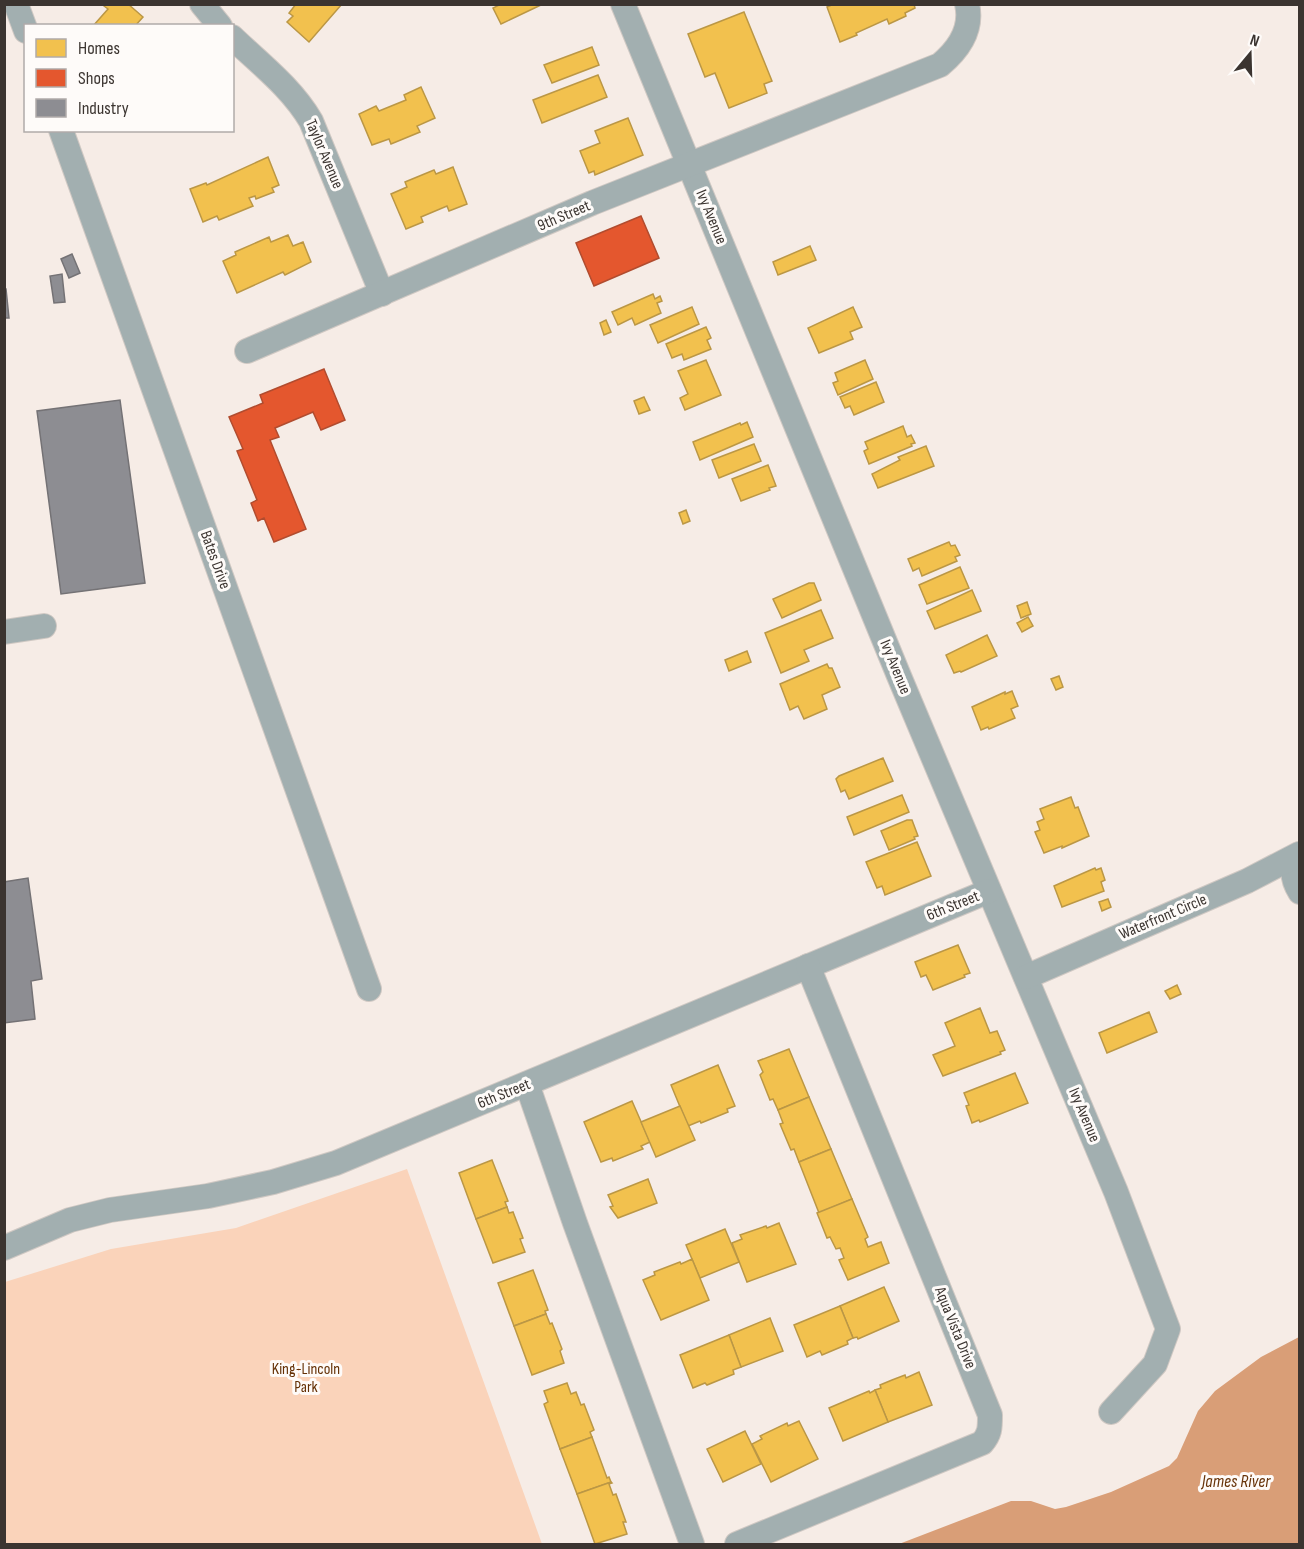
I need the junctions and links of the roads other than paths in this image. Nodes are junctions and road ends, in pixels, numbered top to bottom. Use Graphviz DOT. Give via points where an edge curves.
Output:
graph roads {
  1 [pos="16,4"];
  2 [pos="202,4"];
  3 [pos="623,4"];
  4 [pos="968,4"];
  5 [pos="218,24"];
  6 [pos="24,26"];
  7 [pos="234,39"];
  8 [pos="62,132"];
  9 [pos="689,164"];
  10 [pos="382,294"];
  11 [pos="247,351"];
  12 [pos="44,626"];
  13 [pos="4,632"];
  14 [pos="1299,854"];
  15 [pos="989,891"];
  16 [pos="1299,892"];
  17 [pos="808,966"];
  18 [pos="1026,977"];
  19 [pos="369,989"];
  20 [pos="527,1084"];
  21 [pos="4,1248"];
  22 [pos="1111,1412"];
  23 [pos="692,1545"];
  24 [pos="736,1545"];
  1 -- 6 [label="street"];
  2 -- 5 [label="street"];
  3 -- 9 [label="street, Ivy Avenue"];
  4 -- 9 [label="street, 9th Street" via="963,40 940,65"];
  7 -- 10 [label="street, Taylor Avenue" via="300,102"];
  8 -- 19 [label="street, Bates Drive"];
  9 -- 10 [label="street, 9th Street"];
  9 -- 15 [label="street, Ivy Avenue"];
  10 -- 11 [label="street, 9th Street"];
  12 -- 13 [label="street"];
  14 -- 16 [label="street, Waterfront Circle" via="1292,872"];
  14 -- 18 [label="street, Waterfront Circle" via="1247,881"];
  15 -- 17 [label="street, 6th Street"];
  15 -- 18 [label="street, Ivy Avenue"];
  17 -- 20 [label="street, 6th Street"];
  17 -- 24 [label="street, Aqua Vista Drive" via="955,1326 990,1415 990,1428 982,1443"];
  18 -- 22 [label="street, Ivy Avenue" via="1116,1192 1168,1329 1155,1364"];
  20 -- 21 [label="street, 6th Street" via="336,1163 208,1196 70,1220"];
  20 -- 23 [label="street"];
}
